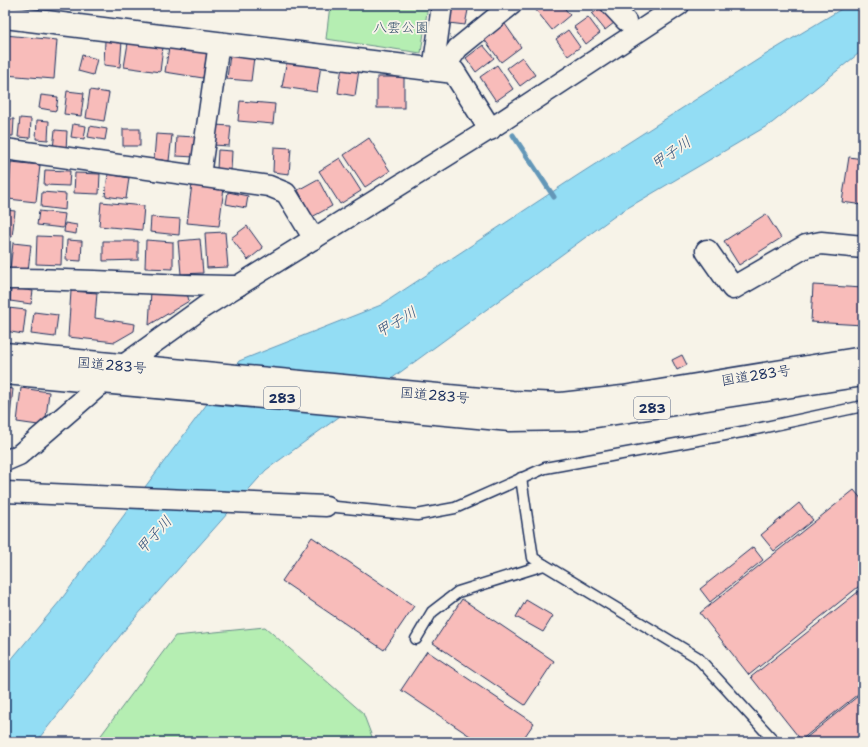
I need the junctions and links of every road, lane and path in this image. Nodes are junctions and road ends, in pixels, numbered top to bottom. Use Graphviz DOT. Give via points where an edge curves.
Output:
graph roads {
  1 [pos="442,5"];
  2 [pos="511,5"];
  3 [pos="611,5"];
  4 [pos="679,5"];
  5 [pos="13,14"];
  6 [pos="626,21"];
  7 [pos="219,43"];
  8 [pos="438,70"];
  9 [pos="490,129"];
  10 [pos="5,149"];
  11 [pos="200,175"];
  12 [pos="314,239"];
  13 [pos="863,247"];
  14 [pos="707,251"];
  15 [pos="5,279"];
  16 [pos="238,286"];
  17 [pos="5,354"];
  18 [pos="863,358"];
  19 [pos="5,373"];
  20 [pos="123,374"];
  21 [pos="863,375"];
  22 [pos="446,405"];
  23 [pos="863,406"];
  24 [pos="5,461"];
  25 [pos="522,478"];
  26 [pos="5,492"];
  27 [pos="326,506"];
  28 [pos="544,565"];
  29 [pos="416,639"];
  30 [pos="775,742"];
  1 -- 8 [label="street"];
  2 -- 8 [label="street" via="458,48"];
  3 -- 6 [label="street"];
  4 -- 9 [label="street"];
  5 -- 7 [label="main road"];
  7 -- 8 [label="main road"];
  7 -- 11 [label="street"];
  8 -- 9 [label="main road" via="454,72"];
  9 -- 12 [label="street"];
  10 -- 11 [label="street"];
  11 -- 12 [label="street" via="269,186 286,193"];
  12 -- 16 [label="street"];
  13 -- 14 [label="main road" via="821,243 806,246 733,288"];
  15 -- 16 [label="street"];
  16 -- 20 [label="street" via="204,307"];
  17 -- 20 [label="main road, 国道283号 / 283"];
  18 -- 22 [label="main road, 国道283号 / 283" via="623,397 561,404 512,402"];
  19 -- 20 [label="main road, 国道283号 / 283"];
  20 -- 22 [label="main road, 国道283号 / 283"];
  20 -- 24 [label="street" via="19,455"];
  21 -- 22 [label="main road, 国道283号 / 283" via="577,419 510,420"];
  23 -- 25 [label="lane" via="747,431 545,468"];
  25 -- 27 [label="lane" via="455,508 417,515"];
  25 -- 28 [label="lane" via="533,558"];
  26 -- 27 [label="street"];
  28 -- 29 [label="lane" via="458,592 432,612"];
  28 -- 30 [label="lane" via="697,657"];
}
